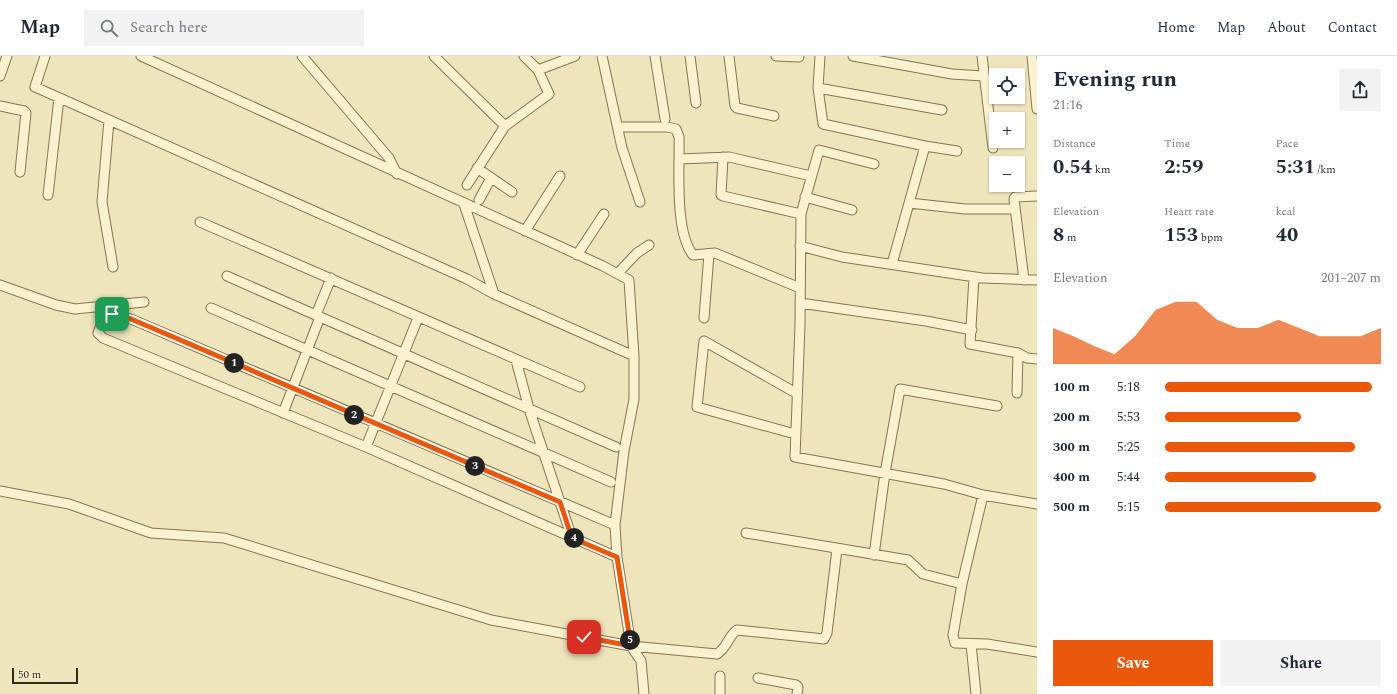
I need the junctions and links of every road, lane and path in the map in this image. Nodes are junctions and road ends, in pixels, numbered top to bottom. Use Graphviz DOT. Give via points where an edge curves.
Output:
graph roads {
  1 [pos="7,56"];
  2 [pos="45,56"];
  3 [pos="141,56"];
  4 [pos="302,56"];
  5 [pos="434,56"];
  6 [pos="524,56"];
  7 [pos="575,56"];
  8 [pos="602,56"];
  9 [pos="655,56"];
  10 [pos="690,56"];
  11 [pos="730,56"];
  12 [pos="776,56"];
  13 [pos="820,56"];
  14 [pos="853,56"];
  15 [pos="982,56"];
  16 [pos="1032,56"];
  17 [pos="799,57"];
  18 [pos="538,70"];
  19 [pos="0,76"];
  20 [pos="983,76"];
  21 [pos="818,88"];
  22 [pos="59,98"];
  23 [pos="696,103"];
  24 [pos="0,106"];
  25 [pos="1037,109"];
  26 [pos="942,110"];
  27 [pos="774,116"];
  28 [pos="665,119"];
  29 [pos="989,119"];
  30 [pos="109,120"];
  31 [pos="505,126"];
  32 [pos="618,127"];
  33 [pos="925,146"];
  34 [pos="957,151"];
  35 [pos="723,157"];
  36 [pos="680,159"];
  37 [pos="874,164"];
  38 [pos="477,168"];
  39 [pos="20,172"];
  40 [pos="397,174"];
  41 [pos="560,176"];
  42 [pos="810,176"];
  43 [pos="491,178"];
  44 [pos="467,185"];
  45 [pos="512,192"];
  46 [pos="48,195"];
  47 [pos="1037,196"];
  48 [pos="805,197"];
  49 [pos="479,200"];
  50 [pos="640,202"];
  51 [pos="909,203"];
  52 [pos="464,204"];
  53 [pos="1015,209"];
  54 [pos="852,210"];
  55 [pos="604,214"];
  56 [pos="801,214"];
  57 [pos="200,222"];
  58 [pos="525,231"];
  59 [pos="649,245"];
  60 [pos="800,246"];
  61 [pos="709,254"];
  62 [pos="577,255"];
  63 [pos="892,264"];
  64 [pos="113,267"];
  65 [pos="618,273"];
  66 [pos="227,276"];
  67 [pos="974,277"];
  68 [pos="331,278"];
  69 [pos="1024,280"];
  70 [pos="1037,280"];
  71 [pos="0,285"];
  72 [pos="800,288"];
  73 [pos="494,294"];
  74 [pos="144,302"];
  75 [pos="800,304"];
  76 [pos="211,308"];
  77 [pos="318,316"];
  78 [pos="418,318"];
  79 [pos="704,318"];
  80 [pos="972,330"];
  81 [pos="307,350"];
  82 [pos="1018,353"];
  83 [pos="404,354"];
  84 [pos="634,356"];
  85 [pos="1037,359"];
  86 [pos="516,360"];
  87 [pos="390,387"];
  88 [pos="580,387"];
  89 [pos="293,389"];
  90 [pos="796,393"];
  91 [pos="1017,393"];
  92 [pos="997,406"];
  93 [pos="529,409"];
  94 [pos="283,413"];
  95 [pos="375,424"];
  96 [pos="795,434"];
  97 [pos="616,447"];
  98 [pos="366,448"];
  99 [pos="544,454"];
  100 [pos="885,473"];
  101 [pos="611,482"];
  102 [pos="0,491"];
  103 [pos="983,495"];
  104 [pos="560,502"];
  105 [pos="1037,504"];
  106 [pos="615,525"];
  107 [pos="746,533"];
  108 [pos="572,538"];
  109 [pos="837,549"];
  110 [pos="874,555"];
  111 [pos="617,557"];
  112 [pos="962,584"];
  113 [pos="971,644"];
  114 [pos="631,646"];
  115 [pos="1037,652"];
  116 [pos="720,676"];
  117 [pos="758,678"];
  118 [pos="644,694"];
  119 [pos="720,694"];
  120 [pos="797,694"];
  121 [pos="976,694"];
  1 -- 19 [label="street"];
  2 -- 22 [label="street" via="35,87"];
  3 -- 40 [label="street"];
  4 -- 40 [label="street" via="389,158"];
  5 -- 31 [label="street"];
  6 -- 18 [label="street"];
  7 -- 18 [label="street"];
  8 -- 32 [label="street"];
  9 -- 28 [label="street"];
  10 -- 23 [label="street"];
  11 -- 27 [label="street" via="735,106"];
  12 -- 17 [label="street"];
  13 -- 21 [label="street"];
  14 -- 20 [label="street" via="952,74"];
  15 -- 20 [label="street"];
  16 -- 25 [label="street"];
  18 -- 31 [label="street" via="549,94"];
  20 -- 29 [label="street"];
  21 -- 26 [label="street"];
  21 -- 33 [label="street" via="823,124"];
  22 -- 30 [label="street"];
  22 -- 46 [label="street"];
  24 -- 39 [label="street" via="26,113"];
  30 -- 64 [label="street" via="102,202"];
  30 -- 73 [label="street" via="467,279"];
  31 -- 38 [label="street"];
  32 -- 36 [label="street" via="676,129"];
  32 -- 50 [label="street" via="622,148"];
  33 -- 34 [label="street"];
  33 -- 51 [label="street"];
  35 -- 36 [label="street"];
  35 -- 42 [label="street" via="757,162"];
  35 -- 56 [label="street" via="721,195"];
  36 -- 61 [label="street" via="681,226 686,247 693,255"];
  37 -- 42 [label="street" via="820,150"];
  38 -- 43 [label="street"];
  38 -- 44 [label="street"];
  40 -- 52 [label="street"];
  41 -- 58 [label="street"];
  42 -- 48 [label="street"];
  43 -- 45 [label="street"];
  43 -- 49 [label="street"];
  47 -- 53 [label="street" via="1015,197"];
  48 -- 54 [label="street"];
  48 -- 56 [label="street"];
  51 -- 53 [label="street" via="966,209"];
  51 -- 63 [label="street"];
  52 -- 58 [label="street"];
  52 -- 73 [label="street"];
  53 -- 69 [label="street"];
  55 -- 62 [label="street"];
  56 -- 60 [label="street"];
  57 -- 68 [label="street"];
  58 -- 62 [label="street"];
  59 -- 65 [label="street" via="637,253"];
  60 -- 63 [label="street" via="842,257"];
  60 -- 72 [label="street"];
  61 -- 72 [label="street" via="715,253"];
  61 -- 79 [label="street"];
  62 -- 65 [label="street"];
  63 -- 67 [label="street"];
  65 -- 84 [label="street" via="629,280"];
  66 -- 77 [label="street"];
  67 -- 69 [label="street"];
  67 -- 80 [label="street"];
  68 -- 77 [label="street"];
  68 -- 78 [label="street"];
  69 -- 70 [label="street"];
  71 -- 74 [label="street" via="75,309"];
  72 -- 75 [label="street"];
  73 -- 84 [label="street"];
  75 -- 80 [label="street" via="926,321"];
  75 -- 90 [label="street"];
  76 -- 81 [label="street"];
  77 -- 81 [label="street"];
  77 -- 83 [label="street"];
  78 -- 83 [label="street"];
  78 -- 86 [label="street"];
  80 -- 82 [label="street" via="970,344"];
  81 -- 87 [label="street"];
  81 -- 89 [label="street"];
  82 -- 85 [label="street" via="1027,358"];
  82 -- 91 [label="street"];
  83 -- 87 [label="street"];
  83 -- 93 [label="street"];
  84 -- 106 [label="street" via="634,399 624,451"];
  86 -- 88 [label="street"];
  86 -- 93 [label="street"];
  87 -- 95 [label="street"];
  87 -- 99 [label="street"];
  89 -- 94 [label="street"];
  89 -- 94 [label="street" via="131,319 112,314 103,320 98,333 103,338"];
  89 -- 95 [label="street"];
  90 -- 96 [label="street"];
  90 -- 96 [label="street" via="704,341 697,407"];
  92 -- 100 [label="street" via="900,389"];
  93 -- 97 [label="street"];
  93 -- 99 [label="street"];
  94 -- 98 [label="street"];
  95 -- 98 [label="street"];
  95 -- 104 [label="street"];
  96 -- 100 [label="street" via="795,457"];
  98 -- 108 [label="street"];
  99 -- 101 [label="street"];
  99 -- 104 [label="street"];
  100 -- 103 [label="street" via="944,484"];
  100 -- 110 [label="street"];
  102 -- 114 [label="street" via="69,504 151,533 224,538 491,620"];
  103 -- 105 [label="street"];
  103 -- 112 [label="street"];
  104 -- 106 [label="street"];
  104 -- 108 [label="street"];
  106 -- 111 [label="street"];
  107 -- 109 [label="street"];
  108 -- 111 [label="street"];
  109 -- 110 [label="street"];
  109 -- 114 [label="street" via="827,633 824,639 737,630 725,649 717,654"];
  110 -- 112 [label="street" via="908,560 922,574"];
  111 -- 114 [label="street"];
  112 -- 113 [label="street" via="953,635 955,643"];
  113 -- 115 [label="street"];
  113 -- 121 [label="street"];
  114 -- 118 [label="street" via="640,661"];
  116 -- 119 [label="street"];
  117 -- 120 [label="street" via="796,685"];
}
